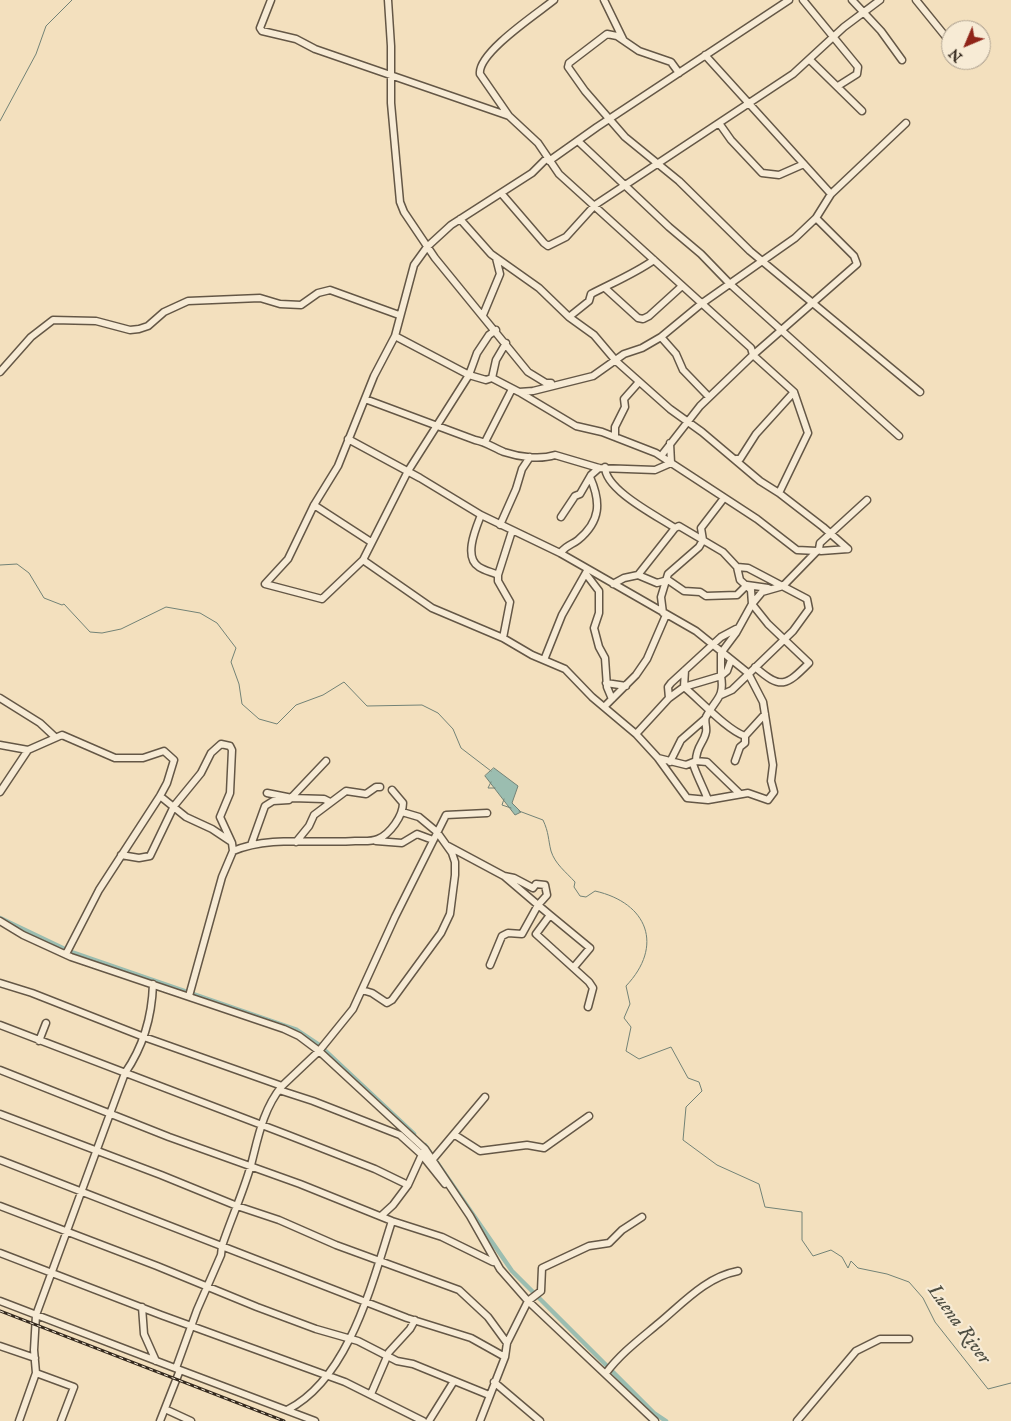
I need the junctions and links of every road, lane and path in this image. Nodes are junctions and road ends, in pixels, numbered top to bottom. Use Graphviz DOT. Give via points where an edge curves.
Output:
graph roads {
  1 [pos="271,0"];
  2 [pos="388,0"];
  3 [pos="554,0"];
  4 [pos="604,0"];
  5 [pos="789,0"];
  6 [pos="803,0"];
  7 [pos="852,0"];
  8 [pos="880,0"];
  9 [pos="916,0"];
  10 [pos="863,13"];
  11 [pos="941,31"];
  12 [pos="834,37"];
  13 [pos="623,40"];
  14 [pos="705,55"];
  15 [pos="810,60"];
  16 [pos="902,60"];
  17 [pos="679,73"];
  18 [pos="391,76"];
  19 [pos="838,86"];
  20 [pos="748,106"];
  21 [pos="862,111"];
  22 [pos="508,116"];
  23 [pos="608,119"];
  24 [pos="719,123"];
  25 [pos="906,123"];
  26 [pos="578,141"];
  27 [pos="549,162"];
  28 [pos="658,164"];
  29 [pos="804,164"];
  30 [pos="627,185"];
  31 [pos="501,193"];
  32 [pos="831,194"];
  33 [pos="595,205"];
  34 [pos="816,218"];
  35 [pos="460,219"];
  36 [pos="426,246"];
  37 [pos="496,257"];
  38 [pos="654,260"];
  39 [pos="764,261"];
  40 [pos="513,269"];
  41 [pos="500,274"];
  42 [pos="730,284"];
  43 [pos="682,286"];
  44 [pos="605,288"];
  45 [pos="812,303"];
  46 [pos="701,304"];
  47 [pos="399,315"];
  48 [pos="483,315"];
  49 [pos="569,317"];
  50 [pos="490,324"];
  51 [pos="782,329"];
  52 [pos="496,330"];
  53 [pos="489,335"];
  54 [pos="394,336"];
  55 [pos="661,337"];
  56 [pos="506,344"];
  57 [pos="753,355"];
  58 [pos="616,361"];
  59 [pos="0,372"];
  60 [pos="469,375"];
  61 [pos="492,378"];
  62 [pos="639,382"];
  63 [pos="555,384"];
  64 [pos="516,390"];
  65 [pos="794,392"];
  66 [pos="920,392"];
  67 [pos="709,397"];
  68 [pos="365,399"];
  69 [pos="687,421"];
  70 [pos="438,426"];
  71 [pos="899,436"];
  72 [pos="615,438"];
  73 [pos="348,439"];
  74 [pos="485,442"];
  75 [pos="670,443"];
  76 [pos="661,456"];
  77 [pos="530,457"];
  78 [pos="736,459"];
  79 [pos="671,463"];
  80 [pos="588,465"];
  81 [pos="602,468"];
  82 [pos="408,471"];
  83 [pos="590,476"];
  84 [pos="779,493"];
  85 [pos="724,498"];
  86 [pos="868,500"];
  87 [pos="314,505"];
  88 [pos="481,515"];
  89 [pos="561,517"];
  90 [pos="500,525"];
  91 [pos="675,528"];
  92 [pos="512,531"];
  93 [pos="830,533"];
  94 [pos="702,540"];
  95 [pos="371,542"];
  96 [pos="818,550"];
  97 [pos="560,553"];
  98 [pos="362,560"];
  99 [pos="737,567"];
  100 [pos="587,572"];
  101 [pos="498,575"];
  102 [pos="638,576"];
  103 [pos="666,580"];
  104 [pos="613,584"];
  105 [pos="747,585"];
  106 [pos="783,586"];
  107 [pos="772,588"];
  108 [pos="752,604"];
  109 [pos="664,614"];
  110 [pos="736,629"];
  111 [pos="503,638"];
  112 [pos="784,638"];
  113 [pos="712,645"];
  114 [pos="721,653"];
  115 [pos="544,660"];
  116 [pos="731,660"];
  117 [pos="755,667"];
  118 [pos="685,670"];
  119 [pos="748,672"];
  120 [pos="721,676"];
  121 [pos="606,683"];
  122 [pos="626,686"];
  123 [pos="684,687"];
  124 [pos="721,695"];
  125 [pos="0,698"];
  126 [pos="669,698"];
  127 [pos="612,699"];
  128 [pos="604,707"];
  129 [pos="710,709"];
  130 [pos="764,714"];
  131 [pos="705,719"];
  132 [pos="636,734"];
  133 [pos="745,736"];
  134 [pos="55,737"];
  135 [pos="0,745"];
  136 [pos="28,750"];
  137 [pos="658,758"];
  138 [pos="326,761"];
  139 [pos="735,761"];
  140 [pos="670,762"];
  141 [pos="694,762"];
  142 [pos="380,787"];
  143 [pos="392,790"];
  144 [pos="0,792"];
  145 [pos="266,793"];
  146 [pos="740,794"];
  147 [pos="160,796"];
  148 [pos="292,798"];
  149 [pos="708,800"];
  150 [pos="330,802"];
  151 [pos="174,806"];
  152 [pos="402,812"];
  153 [pos="487,813"];
  154 [pos="436,832"];
  155 [pos="433,840"];
  156 [pos="372,841"];
  157 [pos="296,842"];
  158 [pos="232,843"];
  159 [pos="251,845"];
  160 [pos="445,845"];
  161 [pos="242,847"];
  162 [pos="233,851"];
  163 [pos="121,855"];
  164 [pos="504,876"];
  165 [pos="538,905"];
  166 [pos="550,915"];
  167 [pos="0,921"];
  168 [pos="66,954"];
  169 [pos="490,965"];
  170 [pos="574,967"];
  171 [pos="0,983"];
  172 [pos="153,984"];
  173 [pos="362,990"];
  174 [pos="189,996"];
  175 [pos="588,1007"];
  176 [pos="46,1023"];
  177 [pos="0,1025"];
  178 [pos="144,1037"];
  179 [pos="39,1041"];
  180 [pos="319,1051"];
  181 [pos="0,1070"];
  182 [pos="125,1073"];
  183 [pos="280,1088"];
  184 [pos="485,1097"];
  185 [pos="111,1113"];
  186 [pos="0,1114"];
  187 [pos="588,1116"];
  188 [pos="262,1125"];
  189 [pos="455,1135"];
  190 [pos="97,1151"];
  191 [pos="423,1152"];
  192 [pos="433,1159"];
  193 [pos="0,1160"];
  194 [pos="251,1165"];
  195 [pos="408,1185"];
  196 [pos="80,1190"];
  197 [pos="0,1206"];
  198 [pos="237,1206"];
  199 [pos="381,1216"];
  200 [pos="470,1216"];
  201 [pos="642,1217"];
  202 [pos="392,1221"];
  203 [pos="66,1232"];
  204 [pos="222,1246"];
  205 [pos="0,1253"];
  206 [pos="379,1261"];
  207 [pos="494,1263"];
  208 [pos="738,1271"];
  209 [pos="52,1273"];
  210 [pos="208,1286"];
  211 [pos="0,1301"];
  212 [pos="366,1301"];
  213 [pos="528,1301"];
  214 [pos="142,1307"];
  215 [pos="36,1316"];
  216 [pos="415,1320"];
  217 [pos="192,1326"];
  218 [pos="351,1339"];
  219 [pos="909,1340"];
  220 [pos="507,1343"];
  221 [pos="0,1346"];
  222 [pos="387,1357"];
  223 [pos="505,1357"];
  224 [pos="35,1358"];
  225 [pos="156,1361"];
  226 [pos="178,1369"];
  227 [pos="36,1372"];
  228 [pos="606,1373"];
  229 [pos="327,1375"];
  230 [pos="454,1381"];
  231 [pos="494,1382"];
  232 [pos="371,1394"];
  233 [pos="489,1395"];
  234 [pos="165,1410"];
  235 [pos="287,1410"];
  236 [pos="19,1421"];
  237 [pos="61,1421"];
  238 [pos="160,1421"];
  239 [pos="191,1421"];
  240 [pos="316,1421"];
  241 [pos="424,1421"];
  242 [pos="429,1421"];
  243 [pos="480,1421"];
  244 [pos="540,1421"];
  245 [pos="655,1421"];
  246 [pos="798,1421"];
  1 -- 18 [label="street" via="260,28 262,31 296,39"];
  2 -- 18 [label="street"];
  3 -- 22 [label="street" via="502,41 480,70"];
  4 -- 13 [label="street"];
  5 -- 14 [label="street"];
  6 -- 12 [label="street"];
  7 -- 10 [label="street"];
  8 -- 10 [label="street"];
  9 -- 11 [label="street"];
  10 -- 12 [label="street"];
  10 -- 16 [label="street"];
  12 -- 15 [label="street"];
  12 -- 19 [label="street" via="859,71"];
  13 -- 17 [label="street" via="671,62"];
  13 -- 23 [label="street" via="607,34 568,67"];
  14 -- 17 [label="street"];
  14 -- 20 [label="street"];
  15 -- 19 [label="street"];
  15 -- 20 [label="street"];
  17 -- 23 [label="street"];
  18 -- 22 [label="street"];
  18 -- 36 [label="street" via="400,202"];
  19 -- 21 [label="street"];
  20 -- 24 [label="street"];
  20 -- 29 [label="street"];
  22 -- 27 [label="street" via="534,138"];
  23 -- 26 [label="street"];
  23 -- 28 [label="street"];
  24 -- 28 [label="street"];
  24 -- 29 [label="street" via="762,173 779,175"];
  25 -- 32 [label="street"];
  26 -- 27 [label="street"];
  26 -- 30 [label="street"];
  27 -- 31 [label="street"];
  27 -- 33 [label="street"];
  28 -- 30 [label="street"];
  28 -- 39 [label="street"];
  29 -- 32 [label="street"];
  30 -- 33 [label="street"];
  30 -- 42 [label="street"];
  31 -- 33 [label="street" via="548,246 566,237"];
  31 -- 35 [label="street"];
  32 -- 34 [label="street"];
  33 -- 38 [label="street"];
  34 -- 39 [label="street"];
  34 -- 45 [label="street" via="858,261"];
  35 -- 36 [label="street"];
  35 -- 37 [label="street"];
  36 -- 47 [label="street" via="412,270"];
  36 -- 48 [label="street"];
  37 -- 40 [label="street"];
  37 -- 41 [label="street"];
  38 -- 43 [label="street"];
  38 -- 44 [label="street"];
  39 -- 42 [label="street"];
  39 -- 45 [label="street"];
  40 -- 41 [label="street"];
  40 -- 49 [label="street"];
  41 -- 48 [label="street"];
  42 -- 46 [label="street"];
  42 -- 51 [label="street"];
  43 -- 44 [label="street" via="643,319"];
  43 -- 46 [label="street"];
  44 -- 49 [label="street" via="591,294 589,301"];
  45 -- 51 [label="street"];
  45 -- 66 [label="street"];
  46 -- 55 [label="street"];
  46 -- 57 [label="street" via="750,348"];
  47 -- 54 [label="street"];
  47 -- 59 [label="street" via="330,290 318,293 301,305 280,304 260,298 188,301 164,312 140,329 130,330 96,321 53,320 31,337"];
  48 -- 50 [label="street"];
  49 -- 58 [label="street" via="594,336"];
  50 -- 52 [label="street"];
  50 -- 53 [label="street"];
  51 -- 57 [label="street"];
  51 -- 71 [label="street"];
  52 -- 53 [label="street"];
  52 -- 56 [label="street"];
  53 -- 60 [label="street" via="477,352"];
  54 -- 60 [label="street"];
  54 -- 68 [label="street"];
  55 -- 58 [label="street"];
  55 -- 67 [label="street" via="676,354 683,370"];
  56 -- 61 [label="street" via="496,360"];
  56 -- 63 [label="street" via="528,372 546,383"];
  57 -- 65 [label="street"];
  57 -- 67 [label="street"];
  58 -- 62 [label="street"];
  58 -- 63 [label="street" via="593,376"];
  60 -- 61 [label="street" via="486,380"];
  60 -- 70 [label="street"];
  61 -- 64 [label="street"];
  62 -- 69 [label="street"];
  62 -- 72 [label="street" via="624,399 626,406 615,427"];
  63 -- 64 [label="street" via="533,391"];
  64 -- 72 [label="street" via="576,426"];
  64 -- 74 [label="street"];
  65 -- 78 [label="street" via="756,434 740,459"];
  65 -- 84 [label="street" via="808,433"];
  67 -- 69 [label="street"];
  68 -- 70 [label="street"];
  68 -- 73 [label="street"];
  69 -- 75 [label="street"];
  69 -- 78 [label="street"];
  70 -- 74 [label="street"];
  70 -- 82 [label="street"];
  72 -- 76 [label="street"];
  73 -- 82 [label="street"];
  73 -- 87 [label="street" via="338,466"];
  74 -- 77 [label="street" via="502,451"];
  75 -- 76 [label="street"];
  75 -- 79 [label="street"];
  76 -- 79 [label="street"];
  77 -- 80 [label="street" via="556,455"];
  77 -- 90 [label="street"];
  78 -- 84 [label="street"];
  79 -- 81 [label="street" via="655,470"];
  79 -- 85 [label="street"];
  80 -- 81 [label="street"];
  80 -- 83 [label="street"];
  81 -- 83 [label="street"];
  81 -- 91 [label="street" via="632,501"];
  82 -- 88 [label="street"];
  82 -- 95 [label="street"];
  83 -- 89 [label="street"];
  83 -- 97 [label="street" via="598,497 597,514 578,540 569,543"];
  84 -- 93 [label="street"];
  85 -- 94 [label="street" via="701,528"];
  85 -- 96 [label="street" via="758,519 797,550"];
  86 -- 93 [label="street"];
  87 -- 95 [label="street"];
  87 -- 98 [label="street" via="288,559 264,584 322,599"];
  88 -- 90 [label="street"];
  88 -- 101 [label="street" via="472,540 473,561"];
  90 -- 92 [label="street"];
  91 -- 94 [label="street" via="681,527"];
  91 -- 102 [label="street"];
  92 -- 97 [label="street"];
  92 -- 101 [label="street"];
  93 -- 96 [label="street"];
  93 -- 96 [label="street" via="848,549"];
  94 -- 99 [label="street" via="723,552"];
  94 -- 103 [label="street" via="695,552 670,572"];
  95 -- 98 [label="street"];
  96 -- 106 [label="street"];
  97 -- 100 [label="street"];
  98 -- 111 [label="street" via="432,608"];
  99 -- 105 [label="street" via="740,580"];
  99 -- 106 [label="street" via="748,568"];
  100 -- 104 [label="street"];
  100 -- 115 [label="street" via="562,615"];
  100 -- 121 [label="street" via="599,591 599,613 594,626 598,647 605,658"];
  101 -- 111 [label="street" via="510,602"];
  102 -- 103 [label="street" via="657,583"];
  102 -- 104 [label="street"];
  103 -- 105 [label="street" via="684,591 700,592 706,596 737,595"];
  103 -- 109 [label="street" via="660,601"];
  104 -- 109 [label="street"];
  105 -- 107 [label="street"];
  105 -- 108 [label="street" via="751,590"];
  106 -- 107 [label="street"];
  106 -- 112 [label="street" via="804,596 809,604 803,617"];
  107 -- 108 [label="street" via="762,592"];
  108 -- 110 [label="street"];
  108 -- 112 [label="street"];
  109 -- 113 [label="street" via="696,631"];
  109 -- 122 [label="street" via="647,659"];
  110 -- 113 [label="street"];
  110 -- 114 [label="street"];
  111 -- 115 [label="street"];
  112 -- 117 [label="street"];
  112 -- 117 [label="street" via="809,663 794,678 778,684"];
  113 -- 114 [label="street"];
  113 -- 118 [label="street"];
  114 -- 116 [label="street"];
  114 -- 120 [label="street"];
  115 -- 128 [label="street" via="565,669"];
  116 -- 119 [label="street"];
  116 -- 120 [label="street"];
  117 -- 119 [label="street"];
  118 -- 123 [label="street"];
  118 -- 126 [label="street" via="669,685"];
  119 -- 124 [label="street" via="732,690"];
  119 -- 130 [label="street" via="762,698"];
  120 -- 123 [label="street"];
  120 -- 124 [label="street"];
  121 -- 122 [label="street"];
  121 -- 127 [label="street"];
  122 -- 127 [label="street"];
  123 -- 126 [label="street"];
  123 -- 129 [label="street"];
  124 -- 129 [label="street"];
  125 -- 134 [label="street" via="40,723"];
  126 -- 132 [label="street"];
  127 -- 128 [label="street"];
  128 -- 132 [label="street"];
  129 -- 131 [label="street"];
  129 -- 133 [label="street" via="734,731"];
  130 -- 133 [label="street"];
  130 -- 146 [label="street" via="774,792 768,800 750,793"];
  131 -- 140 [label="street" via="680,742"];
  131 -- 141 [label="street" via="706,732"];
  132 -- 137 [label="street"];
  133 -- 139 [label="street" via="745,743"];
  134 -- 136 [label="street"];
  134 -- 147 [label="street" via="65,735 115,758 143,758 164,751 169,753 174,764"];
  135 -- 136 [label="street"];
  136 -- 144 [label="street"];
  137 -- 140 [label="street"];
  137 -- 149 [label="street" via="687,798"];
  138 -- 148 [label="street"];
  140 -- 141 [label="street" via="686,765"];
  141 -- 146 [label="street" via="703,760 711,764"];
  141 -- 149 [label="street"];
  142 -- 150 [label="street" via="366,794 346,790"];
  143 -- 152 [label="street" via="403,803"];
  145 -- 148 [label="street"];
  146 -- 149 [label="street"];
  147 -- 151 [label="street"];
  147 -- 163 [label="street"];
  148 -- 150 [label="street"];
  148 -- 159 [label="street" via="273,801 265,806"];
  150 -- 157 [label="street" via="314,815"];
  151 -- 158 [label="street" via="186,817"];
  151 -- 158 [label="street" via="201,773 211,753 221,744 230,746 230,793 220,817"];
  151 -- 163 [label="street" via="150,856"];
  152 -- 154 [label="street" via="419,817"];
  152 -- 156 [label="street" via="386,835"];
  153 -- 154 [label="street" via="446,815"];
  154 -- 155 [label="street"];
  154 -- 160 [label="street"];
  155 -- 156 [label="street" via="417,834 402,843"];
  155 -- 173 [label="street"];
  156 -- 157 [label="street"];
  157 -- 159 [label="street"];
  158 -- 161 [label="street"];
  158 -- 162 [label="street"];
  159 -- 161 [label="street"];
  160 -- 164 [label="street"];
  160 -- 173 [label="street" via="455,862 455,875 450,914 441,932 392,1000 387,1003"];
  161 -- 162 [label="street"];
  162 -- 174 [label="street" via="222,877"];
  163 -- 168 [label="street"];
  164 -- 165 [label="street"];
  164 -- 165 [label="street" via="533,888 536,884 545,885 547,895"];
  165 -- 166 [label="street"];
  165 -- 169 [label="street" via="522,934 508,932 502,936"];
  166 -- 170 [label="street" via="536,934"];
  166 -- 170 [label="street" via="590,948"];
  167 -- 168 [label="street" via="23,936"];
  168 -- 172 [label="street"];
  170 -- 175 [label="street" via="593,988"];
  171 -- 178 [label="street"];
  172 -- 174 [label="street"];
  172 -- 178 [label="street" via="151,1011"];
  173 -- 180 [label="street" via="346,1020"];
  174 -- 180 [label="street" via="284,1029"];
  176 -- 179 [label="street"];
  177 -- 179 [label="street"];
  178 -- 182 [label="street"];
  178 -- 183 [label="street"];
  179 -- 182 [label="street"];
  180 -- 183 [label="street"];
  180 -- 191 [label="street"];
  181 -- 185 [label="street"];
  182 -- 185 [label="street"];
  182 -- 188 [label="street"];
  183 -- 188 [label="street"];
  183 -- 191 [label="street" via="394,1132"];
  184 -- 189 [label="street"];
  185 -- 190 [label="street"];
  185 -- 194 [label="street"];
  186 -- 190 [label="street"];
  187 -- 189 [label="street" via="544,1148 527,1145 480,1151"];
  188 -- 194 [label="street"];
  188 -- 195 [label="street"];
  189 -- 192 [label="street"];
  190 -- 196 [label="street"];
  190 -- 198 [label="street"];
  191 -- 192 [label="street"];
  191 -- 195 [label="street"];
  191 -- 200 [label="street"];
  192 -- 200 [label="street"];
  193 -- 196 [label="street"];
  194 -- 198 [label="street"];
  194 -- 199 [label="street"];
  195 -- 199 [label="street"];
  196 -- 203 [label="street"];
  196 -- 204 [label="street"];
  197 -- 203 [label="street"];
  198 -- 204 [label="street"];
  198 -- 206 [label="street"];
  199 -- 202 [label="street"];
  200 -- 207 [label="street"];
  201 -- 213 [label="street" via="608,1243 589,1246 543,1267 540,1293"];
  202 -- 206 [label="street"];
  202 -- 207 [label="street" via="442,1237"];
  203 -- 209 [label="street"];
  203 -- 210 [label="street"];
  204 -- 210 [label="street"];
  204 -- 212 [label="street"];
  205 -- 209 [label="street"];
  206 -- 212 [label="street"];
  206 -- 220 [label="street" via="459,1290 488,1317"];
  207 -- 213 [label="street"];
  208 -- 228 [label="street" via="722,1275 695,1292 641,1337"];
  209 -- 214 [label="street"];
  209 -- 215 [label="street"];
  210 -- 217 [label="street"];
  210 -- 218 [label="street" via="316,1329"];
  211 -- 215 [label="street"];
  212 -- 216 [label="street"];
  212 -- 218 [label="street"];
  213 -- 220 [label="street"];
  213 -- 228 [label="street"];
  214 -- 217 [label="street"];
  214 -- 225 [label="street" via="144,1334"];
  215 -- 224 [label="street"];
  215 -- 225 [label="street"];
  216 -- 222 [label="street"];
  216 -- 223 [label="street" via="471,1338"];
  217 -- 226 [label="street"];
  217 -- 229 [label="street"];
  218 -- 222 [label="street"];
  218 -- 229 [label="street"];
  219 -- 246 [label="street" via="880,1339 856,1351"];
  220 -- 223 [label="street"];
  221 -- 224 [label="street"];
  222 -- 230 [label="street" via="414,1364"];
  222 -- 232 [label="street"];
  223 -- 231 [label="street"];
  224 -- 227 [label="street"];
  225 -- 226 [label="street"];
  226 -- 234 [label="street"];
  226 -- 235 [label="street"];
  227 -- 236 [label="street"];
  227 -- 237 [label="street" via="74,1388"];
  228 -- 245 [label="street"];
  229 -- 232 [label="street"];
  229 -- 235 [label="street" via="306,1399"];
  230 -- 233 [label="street"];
  230 -- 242 [label="street"];
  231 -- 233 [label="street"];
  231 -- 244 [label="street"];
  232 -- 241 [label="street"];
  233 -- 243 [label="street"];
  234 -- 238 [label="street"];
  234 -- 239 [label="street"];
  235 -- 240 [label="street"];
}
